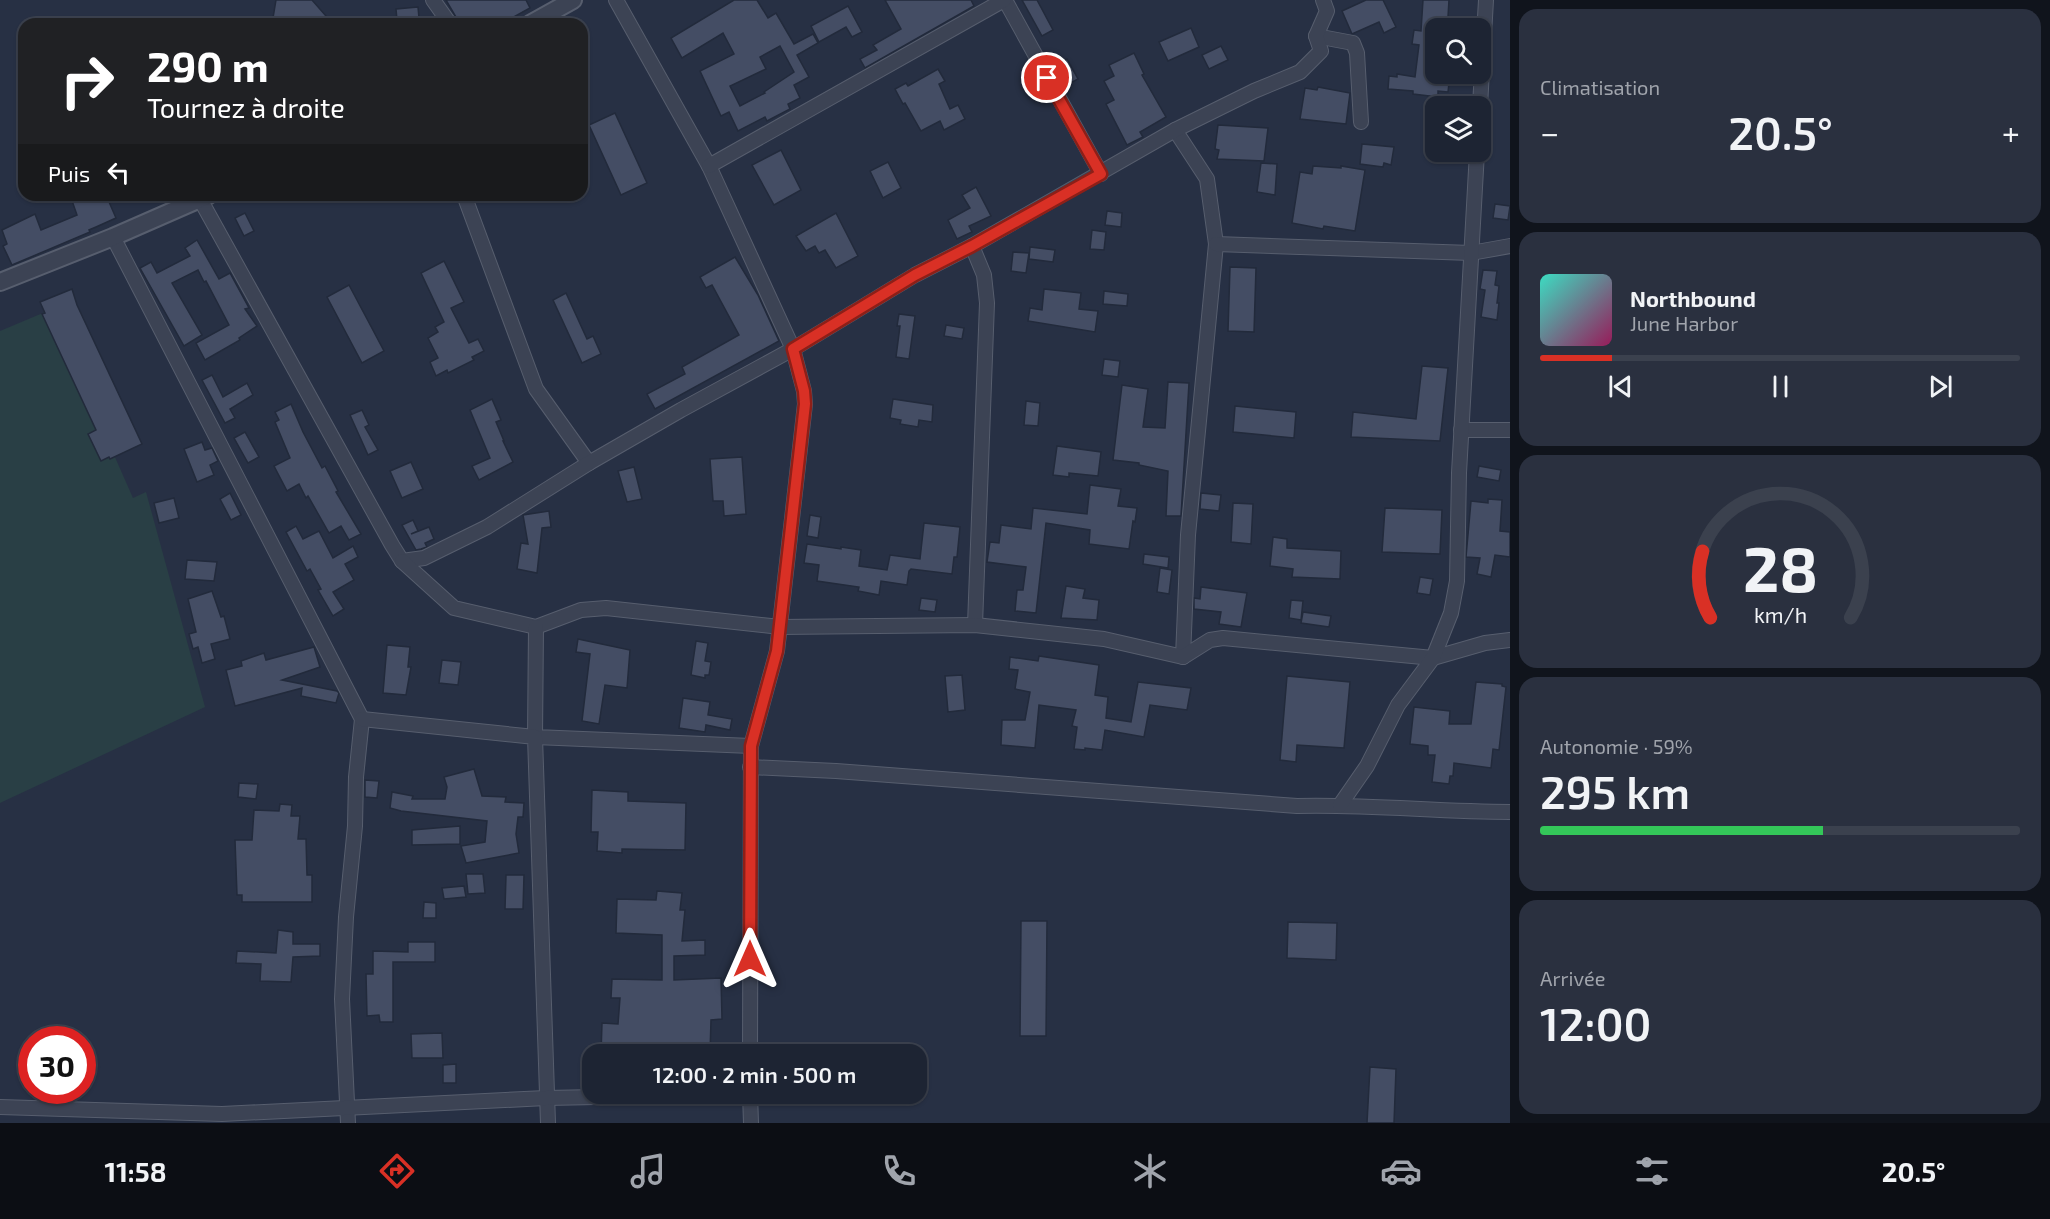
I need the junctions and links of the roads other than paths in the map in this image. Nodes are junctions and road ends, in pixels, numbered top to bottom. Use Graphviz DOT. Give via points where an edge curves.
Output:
graph roads {
  1 [pos="433,0"];
  2 [pos="573,0"];
  3 [pos="616,0"];
  4 [pos="1004,0"];
  5 [pos="1323,0"];
  6 [pos="1486,0"];
  7 [pos="446,18"];
  8 [pos="542,18"];
  9 [pos="1316,36"];
  10 [pos="1481,96"];
  11 [pos="1362,122"];
  12 [pos="1175,130"];
  13 [pos="1476,162"];
  14 [pos="709,166"];
  15 [pos="1101,174"];
  16 [pos="196,201"];
  17 [pos="207,201"];
  18 [pos="466,201"];
  19 [pos="113,237"];
  20 [pos="1215,244"];
  21 [pos="972,246"];
  22 [pos="1510,246"];
  23 [pos="1471,253"];
  24 [pos="0,282"];
  25 [pos="793,349"];
  26 [pos="1510,429"];
  27 [pos="1461,430"];
  28 [pos="590,463"];
  29 [pos="402,561"];
  30 [pos="975,625"];
  31 [pos="536,627"];
  32 [pos="780,627"];
  33 [pos="1510,640"];
  34 [pos="1183,657"];
  35 [pos="1433,658"];
  36 [pos="362,719"];
  37 [pos="536,737"];
  38 [pos="751,746"];
  39 [pos="750,767"];
  40 [pos="1340,805"];
  41 [pos="1510,812"];
  42 [pos="750,1044"];
  43 [pos="582,1097"];
  44 [pos="546,1098"];
  45 [pos="750,1104"];
  46 [pos="0,1107"];
  47 [pos="348,1107"];
  48 [pos="222,1118"];
  49 [pos="348,1123"];
  50 [pos="548,1123"];
  51 [pos="751,1123"];
  1 -- 7 [label="street"];
  2 -- 8 [label="street"];
  3 -- 14 [label="street"];
  4 -- 14 [label="street"];
  4 -- 15 [label="street"];
  5 -- 9 [label="street" via="1327,11"];
  6 -- 10 [label="street"];
  9 -- 11 [label="street" via="1353,43"];
  9 -- 12 [label="street" via="1321,51 1300,72"];
  12 -- 15 [label="street"];
  12 -- 20 [label="street" via="1207,179"];
  13 -- 23 [label="street"];
  14 -- 25 [label="street"];
  15 -- 21 [label="street"];
  16 -- 19 [label="street"];
  17 -- 29 [label="street" via="274,336"];
  18 -- 28 [label="street" via="536,389"];
  19 -- 24 [label="street"];
  19 -- 36 [label="street"];
  20 -- 23 [label="street"];
  20 -- 34 [label="street" via="1188,535"];
  21 -- 25 [label="street" via="915,275"];
  21 -- 30 [label="street" via="984,274 987,303"];
  22 -- 23 [label="street"];
  23 -- 27 [label="street"];
  25 -- 28 [label="street"];
  25 -- 32 [label="street" via="805,404"];
  26 -- 27 [label="street"];
  27 -- 35 [label="street" via="1457,581"];
  28 -- 29 [label="street" via="487,527 424,558"];
  29 -- 31 [label="street" via="454,608"];
  30 -- 32 [label="street"];
  30 -- 34 [label="street" via="1104,639"];
  31 -- 32 [label="street" via="581,610 606,608"];
  31 -- 37 [label="street"];
  32 -- 38 [label="street"];
  33 -- 35 [label="street"];
  34 -- 35 [label="street" via="1210,640 1223,638"];
  35 -- 40 [label="street" via="1398,705 1367,766"];
  36 -- 37 [label="street"];
  36 -- 47 [label="street" via="342,999"];
  37 -- 38 [label="street"];
  37 -- 44 [label="street"];
  38 -- 39 [label="street"];
  39 -- 40 [label="street" via="1286,805"];
  39 -- 42 [label="street"];
  40 -- 41 [label="street"];
  43 -- 44 [label="street"];
  44 -- 47 [label="street"];
  44 -- 50 [label="street"];
  45 -- 51 [label="street"];
  46 -- 48 [label="street"];
  47 -- 48 [label="street"];
  47 -- 49 [label="street"];
}
